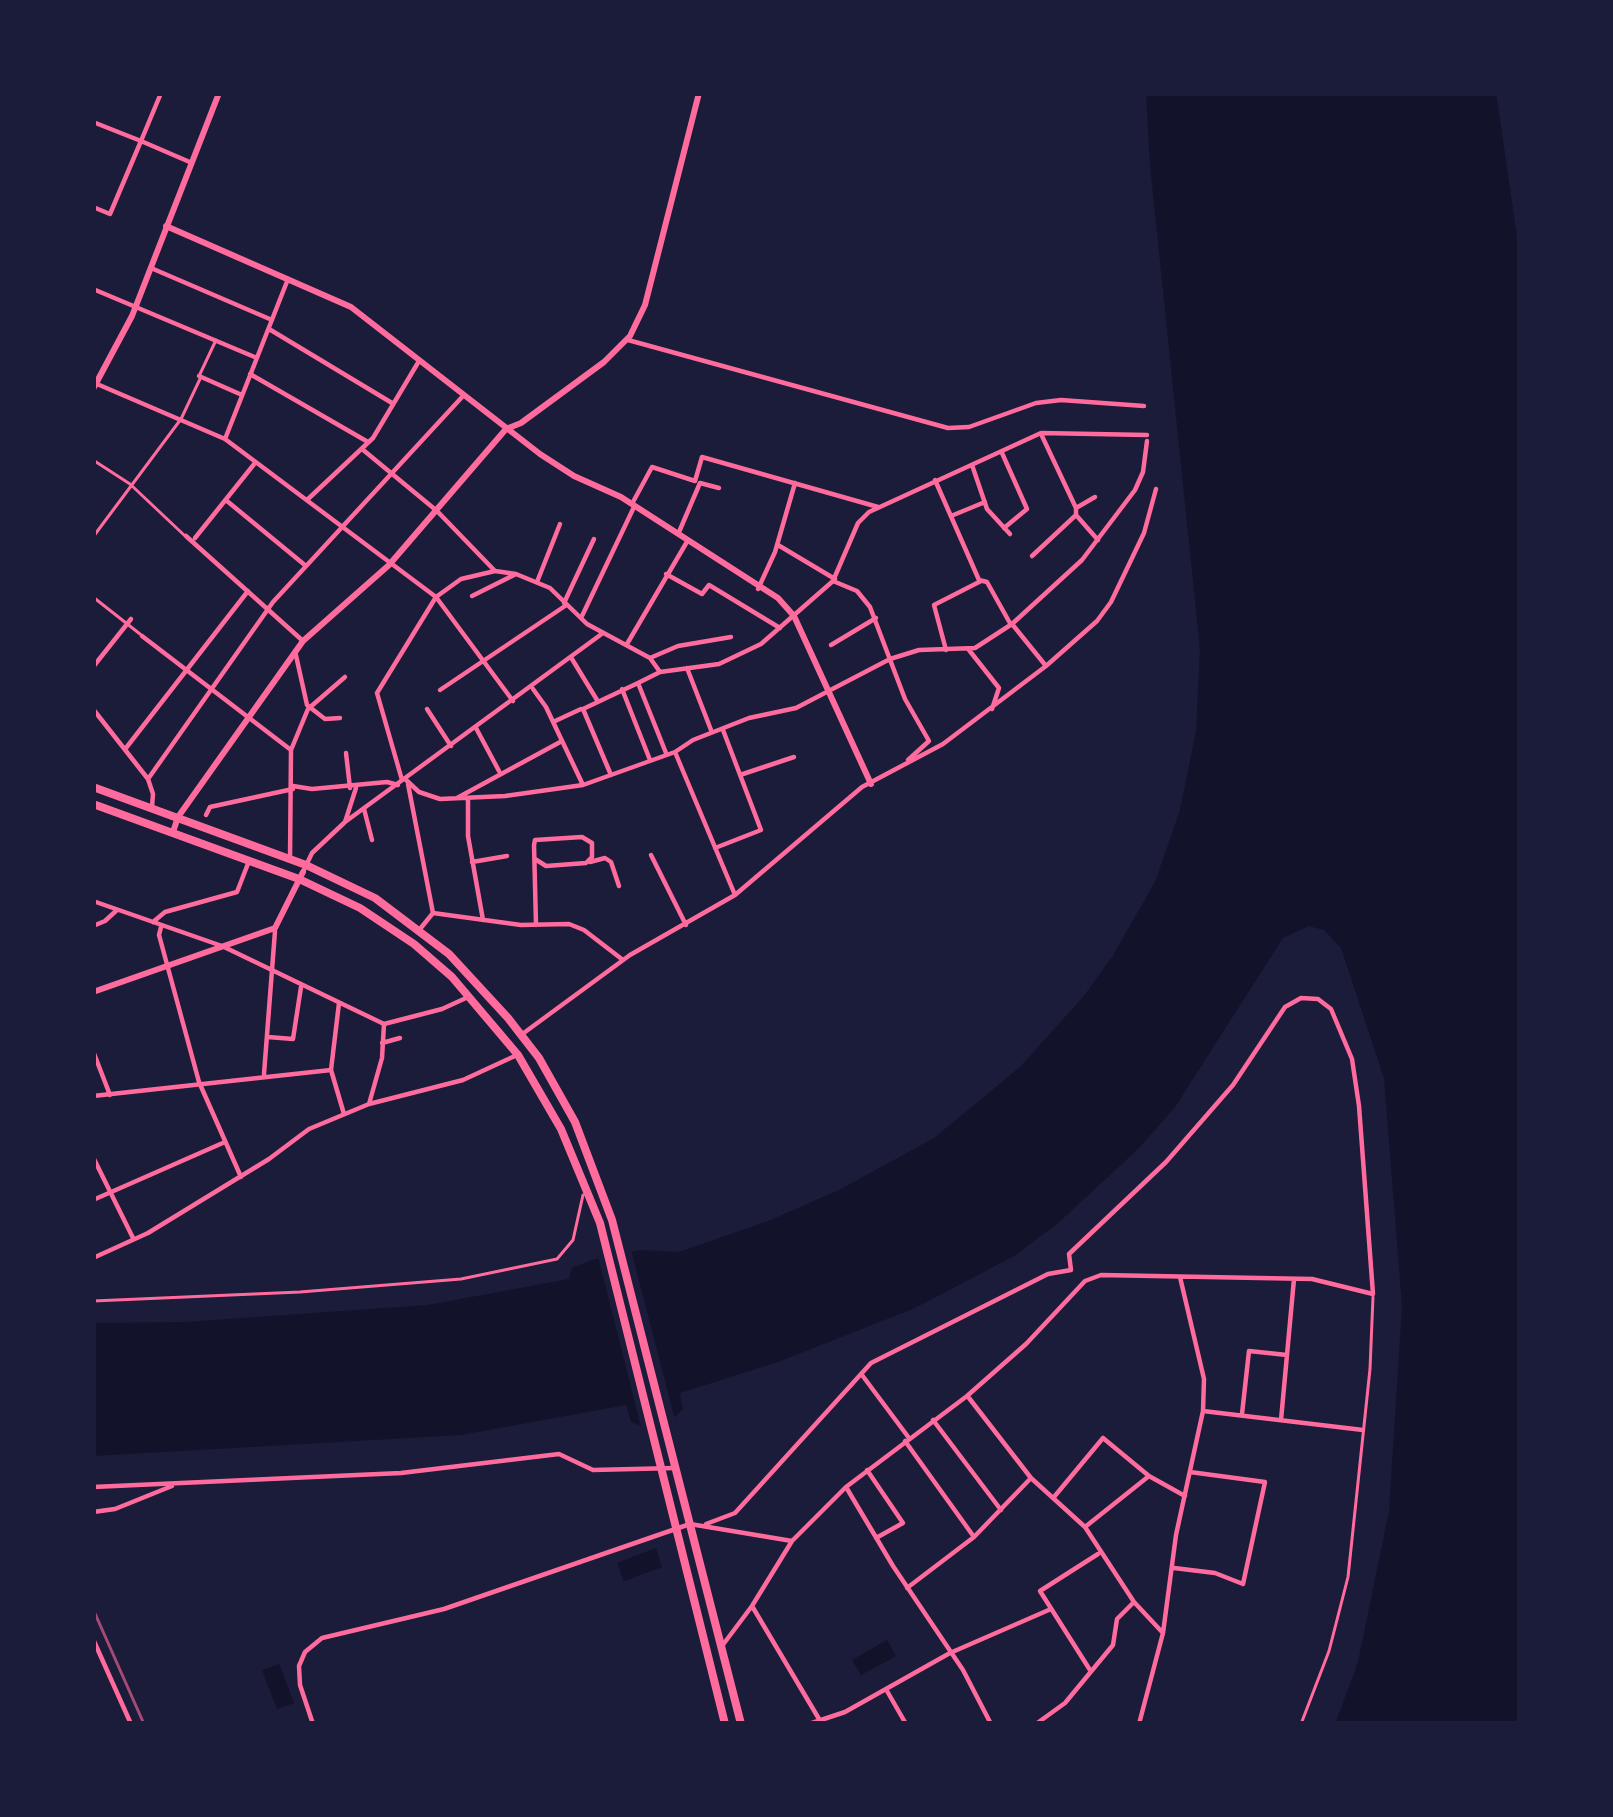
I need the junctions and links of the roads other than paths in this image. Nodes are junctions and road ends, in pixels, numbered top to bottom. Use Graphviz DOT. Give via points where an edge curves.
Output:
graph roads {
  1 [pos="161,93"];
  2 [pos="219,93"];
  3 [pos="699,93"];
  4 [pos="93,122"];
  5 [pos="141,141"];
  6 [pos="192,163"];
  7 [pos="93,207"];
  8 [pos="166,226"];
  9 [pos="151,268"];
  10 [pos="288,279"];
  11 [pos="93,289"];
  12 [pos="136,307"];
  13 [pos="272,320"];
  14 [pos="269,329"];
  15 [pos="216,340"];
  16 [pos="628,340"];
  17 [pos="257,358"];
  18 [pos="419,361"];
  19 [pos="250,374"];
  20 [pos="200,376"];
  21 [pos="95,387"];
  22 [pos="242,395"];
  23 [pos="463,396"];
  24 [pos="393,404"];
  25 [pos="1144,406"];
  26 [pos="181,419"];
  27 [pos="506,430"];
  28 [pos="1041,433"];
  29 [pos="225,439"];
  30 [pos="368,442"];
  31 [pos="362,449"];
  32 [pos="1002,453"];
  33 [pos="93,460"];
  34 [pos="256,464"];
  35 [pos="973,465"];
  36 [pos="393,473"];
  37 [pos="935,480"];
  38 [pos="698,482"];
  39 [pos="795,483"];
  40 [pos="130,484"];
  41 [pos="719,488"];
  42 [pos="1156,489"];
  43 [pos="1095,497"];
  44 [pos="306,500"];
  45 [pos="227,501"];
  46 [pos="985,502"];
  47 [pos="632,506"];
  48 [pos="878,507"];
  49 [pos="437,511"];
  50 [pos="1076,512"];
  51 [pos="951,516"];
  52 [pos="560,524"];
  53 [pos="342,528"];
  54 [pos="679,532"];
  55 [pos="186,536"];
  56 [pos="93,537"];
  57 [pos="195,538"];
  58 [pos="594,538"];
  59 [pos="688,539"];
  60 [pos="1098,540"];
  61 [pos="778,545"];
  62 [pos="1032,556"];
  63 [pos="306,566"];
  64 [pos="389,566"];
  65 [pos="496,571"];
  66 [pos="516,574"];
  67 [pos="667,574"];
  68 [pos="834,579"];
  69 [pos="981,581"];
  70 [pos="537,582"];
  71 [pos="758,586"];
  72 [pos="248,591"];
  73 [pos="93,596"];
  74 [pos="472,596"];
  75 [pos="436,597"];
  76 [pos="566,604"];
  77 [pos="269,610"];
  78 [pos="794,616"];
  79 [pos="581,618"];
  80 [pos="876,619"];
  81 [pos="129,621"];
  82 [pos="1011,624"];
  83 [pos="780,628"];
  84 [pos="603,633"];
  85 [pos="142,635"];
  86 [pos="731,638"];
  87 [pos="303,641"];
  88 [pos="627,644"];
  89 [pos="831,645"];
  90 [pos="946,650"];
  91 [pos="970,650"];
  92 [pos="295,651"];
  93 [pos="572,658"];
  94 [pos="650,658"];
  95 [pos="890,659"];
  96 [pos="485,663"];
  97 [pos="1046,666"];
  98 [pos="93,667"];
  99 [pos="687,668"];
  100 [pos="185,670"];
  101 [pos="660,672"];
  102 [pos="346,677"];
  103 [pos="638,683"];
  104 [pos="532,687"];
  105 [pos="622,689"];
  106 [pos="210,690"];
  107 [pos="440,690"];
  108 [pos="828,691"];
  109 [pos="376,693"];
  110 [pos="513,700"];
  111 [pos="366,701"];
  112 [pos="598,701"];
  113 [pos="309,708"];
  114 [pos="427,709"];
  115 [pos="992,709"];
  116 [pos="93,710"];
  117 [pos="583,710"];
  118 [pos="246,718"];
  119 [pos="340,718"];
  120 [pos="554,722"];
  121 [pos="476,728"];
  122 [pos="722,728"];
  123 [pos="712,732"];
  124 [pos="928,740"];
  125 [pos="562,741"];
  126 [pos="943,744"];
  127 [pos="451,746"];
  128 [pos="126,748"];
  129 [pos="291,750"];
  130 [pos="675,752"];
  131 [pos="346,753"];
  132 [pos="666,754"];
  133 [pos="794,757"];
  134 [pos="650,760"];
  135 [pos="905,765"];
  136 [pos="500,773"];
  137 [pos="740,775"];
  138 [pos="612,777"];
  139 [pos="148,778"];
  140 [pos="403,782"];
  141 [pos="583,784"];
  142 [pos="871,784"];
  143 [pos="93,787"];
  144 [pos="293,788"];
  145 [pos="353,788"];
  146 [pos="455,799"];
  147 [pos="469,799"];
  148 [pos="93,804"];
  149 [pos="152,808"];
  150 [pos="364,808"];
  151 [pos="206,815"];
  152 [pos="178,818"];
  153 [pos="345,822"];
  154 [pos="173,832"];
  155 [pos="372,840"];
  156 [pos="715,848"];
  157 [pos="652,854"];
  158 [pos="507,856"];
  159 [pos="290,859"];
  160 [pos="535,860"];
  161 [pos="249,861"];
  162 [pos="472,862"];
  163 [pos="586,863"];
  164 [pos="303,872"];
  165 [pos="660,874"];
  166 [pos="651,878"];
  167 [pos="619,886"];
  168 [pos="735,895"];
  169 [pos="93,901"];
  170 [pos="117,910"];
  171 [pos="433,914"];
  172 [pos="483,920"];
  173 [pos="153,922"];
  174 [pos="536,925"];
  175 [pos="686,925"];
  176 [pos="93,926"];
  177 [pos="161,926"];
  178 [pos="275,928"];
  179 [pos="420,929"];
  180 [pos="222,946"];
  181 [pos="623,960"];
  182 [pos="168,964"];
  183 [pos="274,971"];
  184 [pos="302,984"];
  185 [pos="93,992"];
  186 [pos="469,996"];
  187 [pos="339,1001"];
  188 [pos="384,1024"];
  189 [pos="521,1035"];
  190 [pos="268,1037"];
  191 [pos="400,1038"];
  192 [pos="382,1043"];
  193 [pos="93,1051"];
  194 [pos="518,1054"];
  195 [pos="331,1070"];
  196 [pos="264,1075"];
  197 [pos="199,1082"];
  198 [pos="110,1095"];
  199 [pos="93,1096"];
  200 [pos="369,1104"];
  201 [pos="344,1114"];
  202 [pos="225,1142"];
  203 [pos="93,1157"];
  204 [pos="241,1177"];
  205 [pos="588,1189"];
  206 [pos="109,1191"];
  207 [pos="93,1199"];
  208 [pos="134,1240"];
  209 [pos="93,1258"];
  210 [pos="1071,1270"];
  211 [pos="1180,1277"];
  212 [pos="1090,1279"];
  213 [pos="1294,1279"];
  214 [pos="1373,1294"];
  215 [pos="93,1300"];
  216 [pos="1287,1355"];
  217 [pos="862,1375"];
  218 [pos="968,1396"];
  219 [pos="1203,1411"];
  220 [pos="1242,1416"];
  221 [pos="933,1420"];
  222 [pos="1281,1420"];
  223 [pos="1363,1430"];
  224 [pos="907,1439"];
  225 [pos="675,1468"];
  226 [pos="662,1470"];
  227 [pos="867,1470"];
  228 [pos="1190,1472"];
  229 [pos="1149,1476"];
  230 [pos="1031,1478"];
  231 [pos="177,1484"];
  232 [pos="93,1487"];
  233 [pos="846,1487"];
  234 [pos="1185,1496"];
  235 [pos="1054,1497"];
  236 [pos="1001,1510"];
  237 [pos="93,1512"];
  238 [pos="690,1524"];
  239 [pos="706,1524"];
  240 [pos="678,1528"];
  241 [pos="1085,1528"];
  242 [pos="974,1537"];
  243 [pos="876,1538"];
  244 [pos="792,1541"];
  245 [pos="1101,1553"];
  246 [pos="1172,1568"];
  247 [pos="908,1588"];
  248 [pos="1134,1602"];
  249 [pos="752,1606"];
  250 [pos="1051,1609"];
  251 [pos="1163,1633"];
  252 [pos="93,1640"];
  253 [pos="722,1646"];
  254 [pos="950,1653"];
  255 [pos="1090,1670"];
  256 [pos="887,1691"];
  257 [pos="821,1722"];
  258 [pos="130,1724"];
  259 [pos="314,1724"];
  260 [pos="725,1724"];
  261 [pos="741,1724"];
  262 [pos="809,1724"];
  263 [pos="906,1724"];
  264 [pos="991,1724"];
  265 [pos="1036,1724"];
  266 [pos="1139,1724"];
  267 [pos="1301,1724"];
  1 -- 5 [label="street"];
  2 -- 6 [label="street"];
  3 -- 16 [label="street" via="645,305"];
  4 -- 5 [label="street"];
  5 -- 6 [label="street"];
  5 -- 7 [label="street" via="110,214"];
  6 -- 8 [label="street"];
  8 -- 9 [label="street"];
  8 -- 10 [label="street"];
  9 -- 12 [label="street"];
  9 -- 13 [label="street"];
  10 -- 13 [label="street"];
  10 -- 18 [label="street" via="351,307"];
  11 -- 12 [label="street"];
  12 -- 15 [label="street"];
  12 -- 21 [label="street"];
  13 -- 14 [label="street"];
  14 -- 17 [label="street"];
  14 -- 24 [label="street"];
  15 -- 17 [label="street"];
  15 -- 20 [label="street"];
  16 -- 25 [label="street" via="948,428 1061,400"];
  16 -- 27 [label="street"];
  17 -- 19 [label="street"];
  18 -- 23 [label="street"];
  18 -- 24 [label="street"];
  19 -- 22 [label="street"];
  19 -- 30 [label="street"];
  20 -- 22 [label="street"];
  20 -- 26 [label="street"];
  21 -- 26 [label="street"];
  22 -- 29 [label="street"];
  23 -- 27 [label="street"];
  23 -- 36 [label="street"];
  24 -- 30 [label="street"];
  26 -- 29 [label="street"];
  26 -- 40 [label="street"];
  27 -- 47 [label="street"];
  27 -- 49 [label="street"];
  28 -- 32 [label="street"];
  28 -- 50 [label="street"];
  28 -- 60 [label="street" via="1147,438 1135,490"];
  29 -- 34 [label="street"];
  30 -- 31 [label="street"];
  31 -- 36 [label="street"];
  31 -- 44 [label="street"];
  32 -- 35 [label="street"];
  32 -- 46 [label="street" via="1027,509 1007,531"];
  33 -- 40 [label="street"];
  34 -- 44 [label="street"];
  34 -- 45 [label="street"];
  35 -- 37 [label="street"];
  35 -- 46 [label="street"];
  36 -- 49 [label="street"];
  36 -- 53 [label="street"];
  37 -- 48 [label="street"];
  37 -- 51 [label="street"];
  38 -- 39 [label="street" via="702,457"];
  38 -- 41 [label="street"];
  38 -- 47 [label="street" via="652,466"];
  38 -- 54 [label="street"];
  39 -- 48 [label="street"];
  39 -- 61 [label="street"];
  40 -- 55 [label="street"];
  40 -- 56 [label="street"];
  42 -- 97 [label="street" via="1111,602"];
  43 -- 50 [label="street"];
  44 -- 53 [label="street"];
  45 -- 57 [label="street"];
  45 -- 63 [label="street"];
  46 -- 51 [label="street"];
  47 -- 54 [label="street"];
  47 -- 79 [label="street"];
  48 -- 68 [label="street" via="858,523"];
  49 -- 64 [label="street"];
  49 -- 65 [label="street"];
  50 -- 60 [label="street"];
  50 -- 62 [label="street"];
  51 -- 69 [label="street"];
  52 -- 70 [label="street"];
  53 -- 63 [label="street"];
  53 -- 64 [label="street"];
  54 -- 59 [label="street"];
  55 -- 72 [label="street"];
  58 -- 76 [label="street"];
  59 -- 67 [label="street"];
  59 -- 71 [label="street"];
  60 -- 82 [label="street"];
  61 -- 68 [label="street"];
  61 -- 71 [label="street"];
  63 -- 77 [label="street"];
  64 -- 75 [label="street"];
  64 -- 87 [label="street"];
  65 -- 66 [label="street"];
  65 -- 75 [label="street" via="461,579"];
  66 -- 70 [label="street"];
  66 -- 74 [label="street"];
  67 -- 83 [label="street" via="702,594 709,585"];
  67 -- 88 [label="street"];
  68 -- 78 [label="street"];
  68 -- 80 [label="street" via="857,591"];
  69 -- 82 [label="street"];
  69 -- 90 [label="street" via="934,605"];
  70 -- 76 [label="street"];
  71 -- 78 [label="street"];
  72 -- 77 [label="street"];
  72 -- 100 [label="street"];
  73 -- 81 [label="street"];
  75 -- 96 [label="street"];
  75 -- 109 [label="street"];
  76 -- 79 [label="street"];
  76 -- 96 [label="street"];
  77 -- 87 [label="street"];
  77 -- 106 [label="street"];
  78 -- 83 [label="street"];
  78 -- 108 [label="street"];
  79 -- 84 [label="street"];
  80 -- 89 [label="street"];
  80 -- 95 [label="street"];
  81 -- 85 [label="street"];
  81 -- 98 [label="street"];
  82 -- 91 [label="street"];
  82 -- 97 [label="street"];
  83 -- 99 [label="street" via="738,656"];
  84 -- 88 [label="street"];
  84 -- 93 [label="street"];
  85 -- 100 [label="street"];
  86 -- 94 [label="street"];
  87 -- 92 [label="street"];
  88 -- 94 [label="street"];
  90 -- 91 [label="street"];
  90 -- 95 [label="street"];
  91 -- 115 [label="street" via="999,688"];
  92 -- 113 [label="street"];
  92 -- 118 [label="street"];
  93 -- 104 [label="street"];
  93 -- 112 [label="street"];
  94 -- 101 [label="street"];
  95 -- 108 [label="street"];
  95 -- 124 [label="street"];
  96 -- 107 [label="street"];
  96 -- 110 [label="street"];
  97 -- 115 [label="street"];
  99 -- 101 [label="street"];
  99 -- 123 [label="street"];
  100 -- 106 [label="street"];
  100 -- 128 [label="street"];
  101 -- 103 [label="street"];
  102 -- 113 [label="street"];
  103 -- 105 [label="street"];
  103 -- 132 [label="street"];
  104 -- 110 [label="street"];
  104 -- 120 [label="street"];
  105 -- 112 [label="street"];
  105 -- 134 [label="street"];
  106 -- 118 [label="street"];
  106 -- 139 [label="street"];
  108 -- 122 [label="street"];
  108 -- 142 [label="street"];
  109 -- 111 [label="street"];
  109 -- 140 [label="street"];
  110 -- 121 [label="street"];
  112 -- 117 [label="street"];
  113 -- 119 [label="street"];
  113 -- 129 [label="street"];
  114 -- 127 [label="street"];
  115 -- 126 [label="street"];
  116 -- 128 [label="street"];
  117 -- 120 [label="street"];
  117 -- 138 [label="street"];
  118 -- 129 [label="street"];
  118 -- 152 [label="street"];
  120 -- 125 [label="street"];
  121 -- 127 [label="street"];
  121 -- 136 [label="street"];
  122 -- 123 [label="street"];
  122 -- 137 [label="street"];
  123 -- 130 [label="street"];
  124 -- 126 [label="street"];
  124 -- 135 [label="street"];
  125 -- 136 [label="street"];
  125 -- 141 [label="street"];
  126 -- 135 [label="street"];
  127 -- 140 [label="street"];
  128 -- 139 [label="street"];
  129 -- 144 [label="street"];
  130 -- 132 [label="street"];
  130 -- 156 [label="street"];
  131 -- 145 [label="street"];
  132 -- 134 [label="street"];
  133 -- 137 [label="street"];
  134 -- 138 [label="street"];
  135 -- 142 [label="street"];
  136 -- 146 [label="street"];
  137 -- 156 [label="street" via="761,830"];
  138 -- 141 [label="street"];
  139 -- 149 [label="street"];
  140 -- 145 [label="street"];
  140 -- 146 [label="street"];
  140 -- 150 [label="street"];
  140 -- 171 [label="street"];
  141 -- 147 [label="street"];
  142 -- 168 [label="street"];
  143 -- 149 [label="highway"];
  144 -- 145 [label="street"];
  144 -- 151 [label="street" via="210,807"];
  144 -- 159 [label="street"];
  145 -- 153 [label="street"];
  146 -- 147 [label="street"];
  147 -- 162 [label="street"];
  148 -- 154 [label="highway"];
  149 -- 152 [label="highway"];
  150 -- 153 [label="street"];
  150 -- 155 [label="street"];
  152 -- 154 [label="street"];
  152 -- 159 [label="highway"];
  153 -- 164 [label="street" via="311,853"];
  154 -- 161 [label="highway"];
  156 -- 168 [label="street"];
  157 -- 165 [label="street"];
  158 -- 162 [label="street"];
  159 -- 164 [label="highway"];
  160 -- 163 [label="street"];
  160 -- 163 [label="street" via="536,840 582,837 592,843"];
  160 -- 174 [label="street"];
  161 -- 164 [label="highway"];
  161 -- 173 [label="street" via="237,892"];
  162 -- 172 [label="street"];
  163 -- 167 [label="street" via="611,862"];
  164 -- 178 [label="street"];
  164 -- 179 [label="highway" via="375,898"];
  164 -- 186 [label="highway" via="392,928"];
  165 -- 166 [label="street"];
  165 -- 175 [label="street"];
  168 -- 175 [label="street"];
  169 -- 170 [label="street"];
  170 -- 173 [label="street"];
  170 -- 176 [label="street"];
  171 -- 172 [label="street"];
  171 -- 179 [label="street"];
  172 -- 174 [label="street"];
  173 -- 177 [label="street"];
  174 -- 181 [label="street" via="584,929"];
  175 -- 181 [label="street"];
  177 -- 180 [label="street"];
  177 -- 182 [label="street"];
  178 -- 180 [label="street"];
  178 -- 183 [label="street"];
  179 -- 189 [label="highway"];
  180 -- 182 [label="street"];
  180 -- 183 [label="street"];
  181 -- 189 [label="street"];
  182 -- 185 [label="street"];
  182 -- 197 [label="street"];
  183 -- 184 [label="street"];
  183 -- 190 [label="street"];
  184 -- 187 [label="street"];
  184 -- 190 [label="street" via="293,1039"];
  186 -- 188 [label="street"];
  186 -- 194 [label="highway"];
  187 -- 188 [label="street"];
  187 -- 195 [label="street"];
  188 -- 192 [label="street"];
  189 -- 225 [label="highway" via="575,1122 613,1220"];
  190 -- 196 [label="street"];
  191 -- 192 [label="street"];
  192 -- 200 [label="street"];
  193 -- 198 [label="street"];
  194 -- 200 [label="street" via="463,1080"];
  194 -- 205 [label="highway"];
  195 -- 196 [label="street"];
  195 -- 201 [label="street"];
  196 -- 197 [label="street"];
  197 -- 198 [label="street"];
  197 -- 202 [label="street"];
  198 -- 199 [label="street"];
  200 -- 201 [label="street"];
  201 -- 204 [label="street"];
  202 -- 204 [label="street"];
  202 -- 206 [label="street"];
  203 -- 206 [label="street"];
  204 -- 208 [label="street"];
  205 -- 215 [label="street" via="573,1240 557,1259 461,1279"];
  205 -- 226 [label="highway"];
  206 -- 207 [label="street"];
  206 -- 208 [label="street"];
  208 -- 209 [label="street"];
  210 -- 212 [label="street"];
  210 -- 214 [label="street" via="1069,1254 1193,1132 1285,1007 1318,999 1331,1009 1352,1059"];
  210 -- 217 [label="street" via="908,1342"];
  211 -- 212 [label="street"];
  211 -- 213 [label="street"];
  211 -- 219 [label="street" via="1202,1369"];
  212 -- 218 [label="street"];
  213 -- 214 [label="street"];
  213 -- 216 [label="street"];
  214 -- 223 [label="street"];
  216 -- 220 [label="street" via="1249,1351"];
  216 -- 222 [label="street"];
  217 -- 224 [label="street"];
  217 -- 239 [label="street" via="735,1513"];
  218 -- 221 [label="street"];
  218 -- 230 [label="street"];
  219 -- 220 [label="street"];
  219 -- 228 [label="street"];
  220 -- 222 [label="street"];
  221 -- 224 [label="street"];
  221 -- 236 [label="street"];
  222 -- 223 [label="street"];
  223 -- 267 [label="street" via="1348,1577"];
  224 -- 227 [label="street"];
  224 -- 242 [label="street"];
  225 -- 226 [label="street"];
  225 -- 238 [label="highway"];
  226 -- 231 [label="street" via="593,1470 559,1454 401,1473"];
  226 -- 240 [label="highway"];
  227 -- 233 [label="street"];
  227 -- 243 [label="street" via="903,1523"];
  228 -- 234 [label="street"];
  228 -- 246 [label="street" via="1265,1482 1243,1584"];
  229 -- 234 [label="street"];
  229 -- 235 [label="street" via="1103,1438"];
  229 -- 241 [label="street"];
  230 -- 235 [label="street"];
  230 -- 236 [label="street"];
  231 -- 232 [label="street"];
  231 -- 237 [label="street"];
  233 -- 243 [label="street"];
  233 -- 244 [label="street"];
  234 -- 246 [label="street"];
  235 -- 241 [label="street"];
  236 -- 242 [label="street"];
  238 -- 239 [label="street"];
  238 -- 240 [label="street"];
  238 -- 253 [label="highway"];
  239 -- 244 [label="street"];
  240 -- 259 [label="street" via="444,1609 322,1638 299,1666"];
  240 -- 260 [label="highway"];
  241 -- 245 [label="street"];
  242 -- 247 [label="street"];
  243 -- 247 [label="street"];
  244 -- 249 [label="street"];
  245 -- 248 [label="street"];
  245 -- 250 [label="street" via="1040,1591"];
  246 -- 251 [label="street"];
  247 -- 254 [label="street"];
  248 -- 251 [label="street"];
  248 -- 255 [label="street"];
  249 -- 253 [label="street"];
  249 -- 257 [label="street"];
  250 -- 254 [label="street"];
  250 -- 255 [label="street"];
  251 -- 266 [label="street"];
  252 -- 258 [label="street"];
  253 -- 261 [label="highway"];
  254 -- 256 [label="street"];
  254 -- 264 [label="street"];
  255 -- 265 [label="street"];
  256 -- 257 [label="street"];
  256 -- 263 [label="street"];
  257 -- 262 [label="street"];
}
